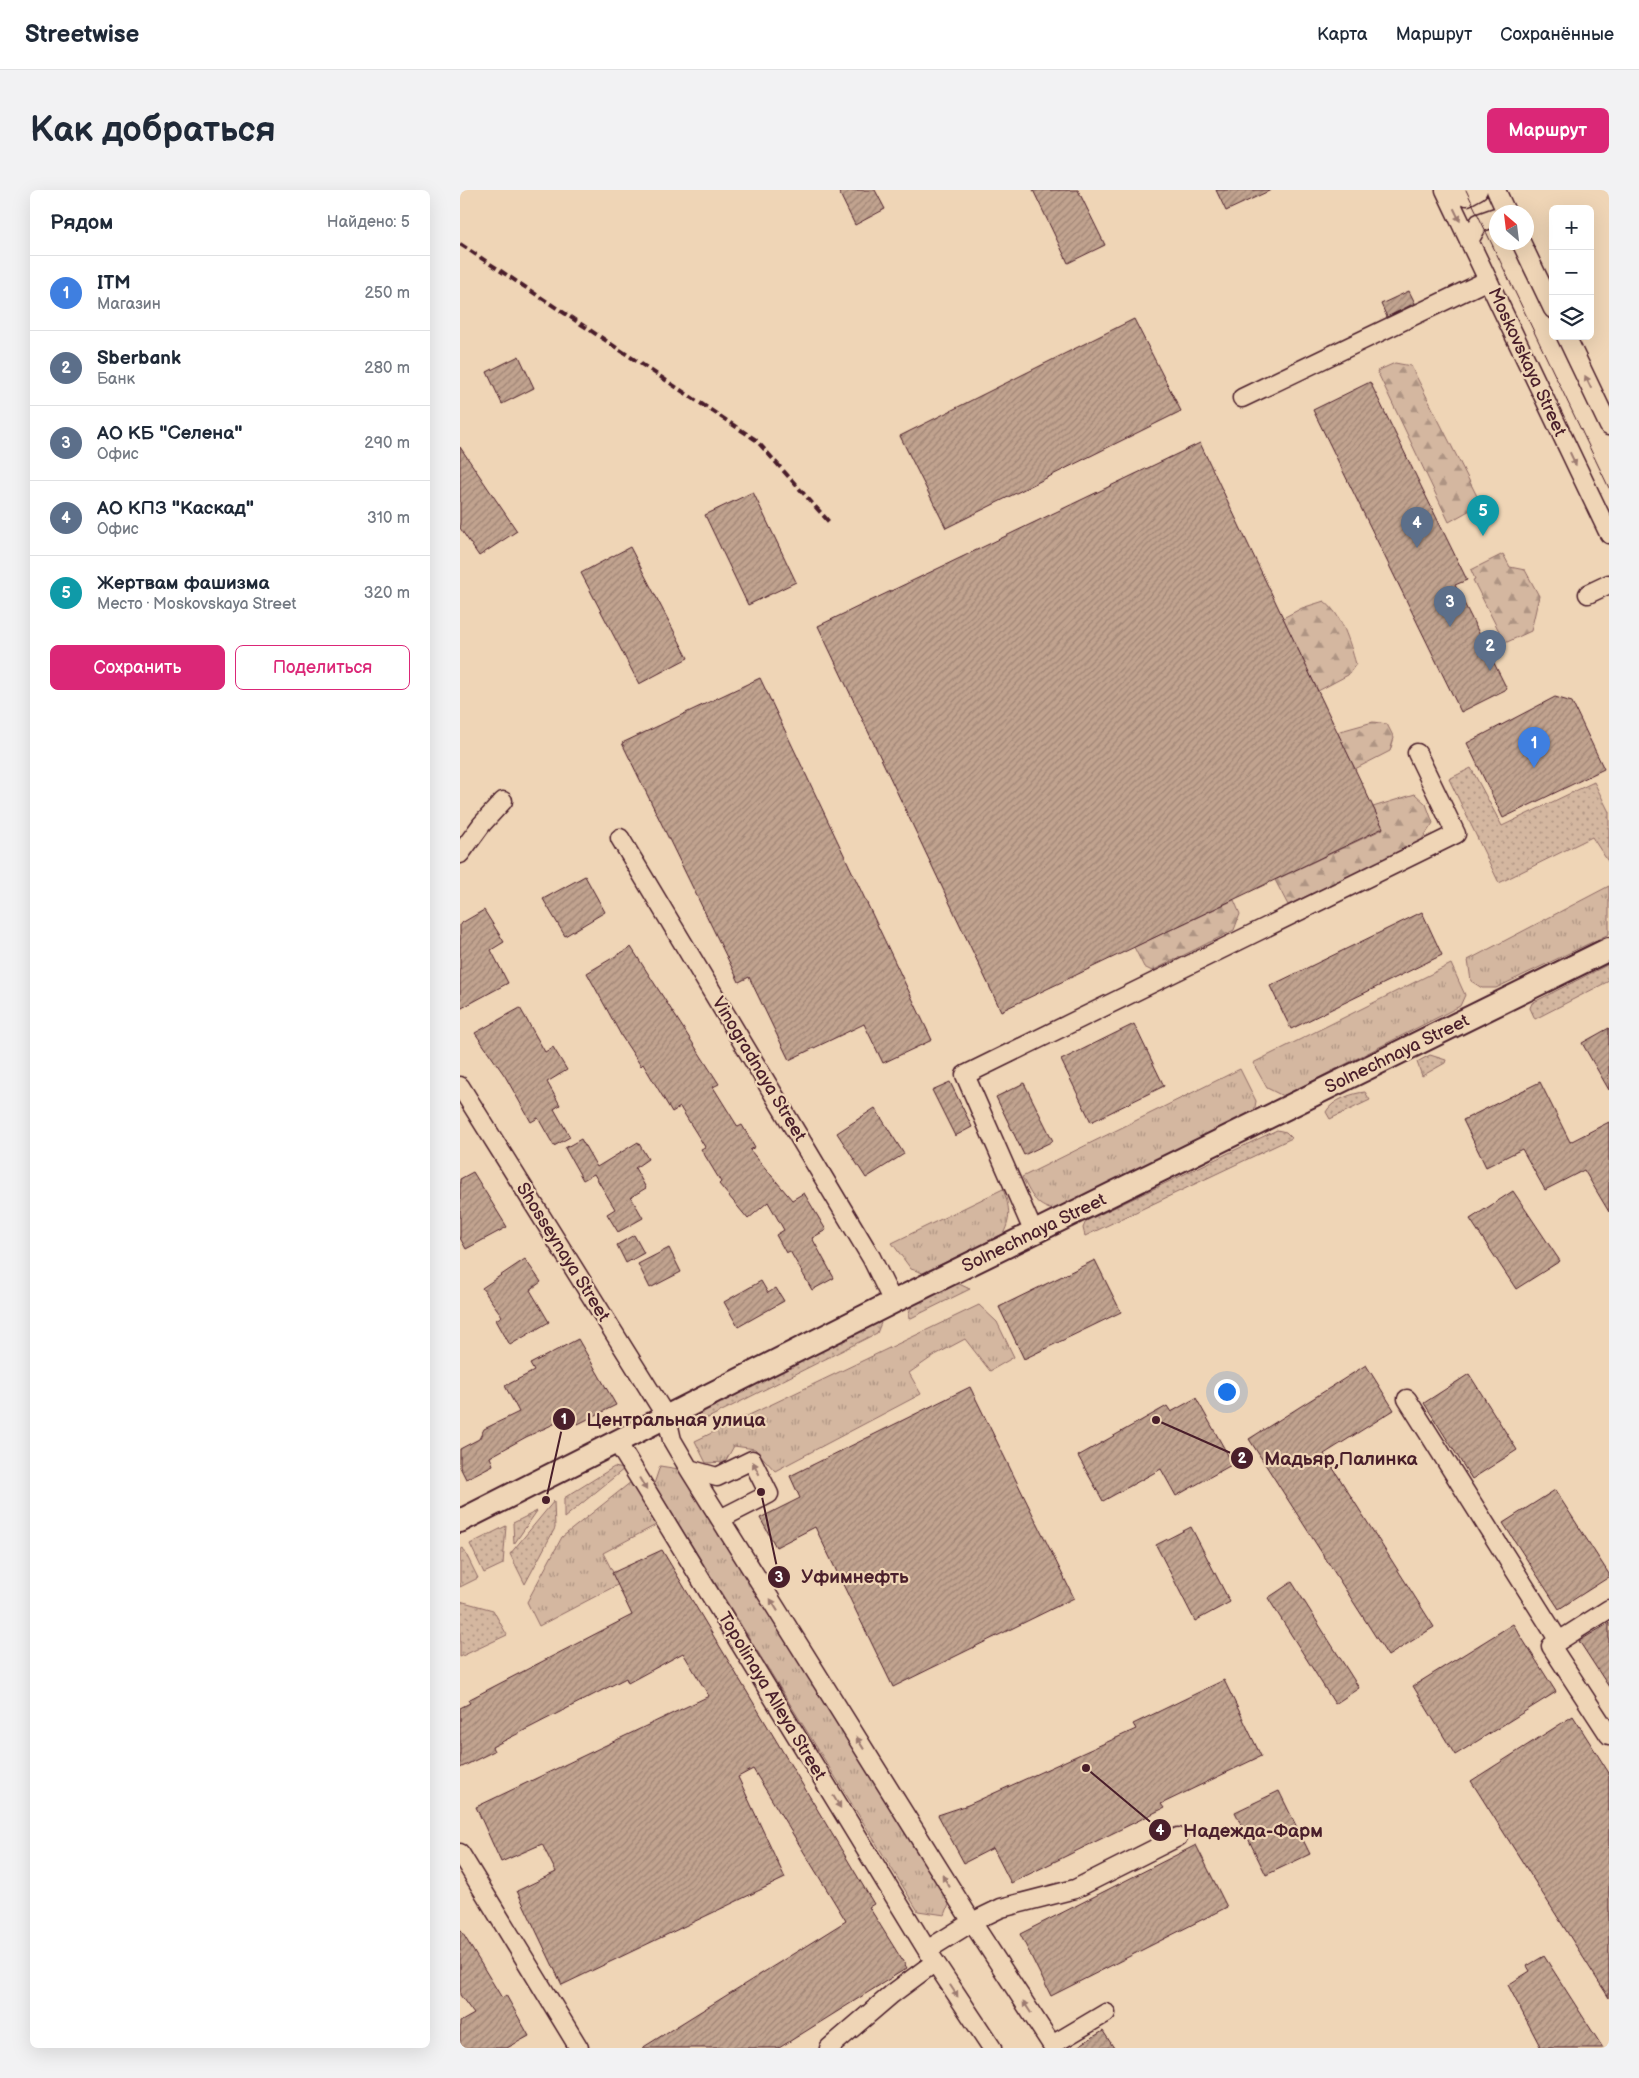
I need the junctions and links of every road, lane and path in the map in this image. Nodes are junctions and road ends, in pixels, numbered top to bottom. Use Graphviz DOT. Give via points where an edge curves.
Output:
graph roads {
  1 [pos="1446,190"];
  2 [pos="1478,190"];
  3 [pos="1496,190"];
  4 [pos="1503,205"];
  5 [pos="1489,219"];
  6 [pos="1470,241"];
  7 [pos="1525,250"];
  8 [pos="1488,280"];
  9 [pos="1549,301"];
  10 [pos="1568,340"];
  11 [pos="1242,398"];
  12 [pos="1609,426"];
  13 [pos="1609,534"];
  14 [pos="1609,584"];
  15 [pos="1588,594"];
  16 [pos="1417,753"];
  17 [pos="502,801"];
  18 [pos="620,838"];
  19 [pos="460,854"];
  20 [pos="1609,949"];
  21 [pos="460,1086"];
  22 [pos="1034,1233"];
  23 [pos="893,1302"];
  24 [pos="1407,1399"];
  25 [pos="667,1418"];
  26 [pos="617,1442"];
  27 [pos="689,1469"];
  28 [pos="720,1518"];
  29 [pos="460,1521"];
  30 [pos="1609,1609"];
  31 [pos="1559,1641"];
  32 [pos="1609,1734"];
  33 [pos="1178,1837"];
  34 [pos="460,1853"];
  35 [pos="972,1922"];
  36 [pos="931,1956"];
  37 [pos="1106,2013"];
  38 [pos="1053,2047"];
  39 [pos="579,2048"];
  40 [pos="829,2048"];
  41 [pos="992,2048"];
  1 -- 2 [label="street" via="1467,196"];
  1 -- 6 [label="street, Moskovskaya Street, one-way"];
  3 -- 4 [label="street"];
  5 -- 6 [label="street" via="1479,223"];
  6 -- 8 [label="street, Moskovskaya Street"];
  7 -- 9 [label="street"];
  8 -- 11 [label="street"];
  8 -- 13 [label="street, Moskovskaya Street, one-way"];
  12 -- 10 [label="street, one-way"];
  14 -- 15 [label="street"];
  16 -- 22 [label="street" via="1456,834 965,1075"];
  17 -- 19 [label="street"];
  18 -- 23 [label="street, Vinogradnaya Street" via="871,1256"];
  20 -- 22 [label="main road, Solnechnaya Street"];
  21 -- 25 [label="street, Shosseynaya Street"];
  22 -- 23 [label="main road, Solnechnaya Street"];
  23 -- 25 [label="main road, Solnechnaya Street"];
  24 -- 31 [label="street"];
  25 -- 26 [label="main road, Solnechnaya Street"];
  25 -- 27 [label="street" via="672,1440"];
  26 -- 29 [label="main road, Solnechnaya Street"];
  26 -- 36 [label="street, Topolinaya Alleya Street, one-way"];
  27 -- 28 [label="street"];
  28 -- 27 [label="street, one-way" via="769,1494 752,1460 717,1477"];
  35 -- 28 [label="street, one-way"];
  30 -- 31 [label="street"];
  31 -- 32 [label="street" via="1551,1646"];
  33 -- 35 [label="street" via="1075,1889 1001,1908"];
  34 -- 39 [label="street"];
  35 -- 36 [label="street"];
  38 -- 35 [label="street, one-way"];
  36 -- 40 [label="street"];
  36 -- 41 [label="street, Topolinaya Alleya Street, one-way"];
  37 -- 38 [label="street"];
}
